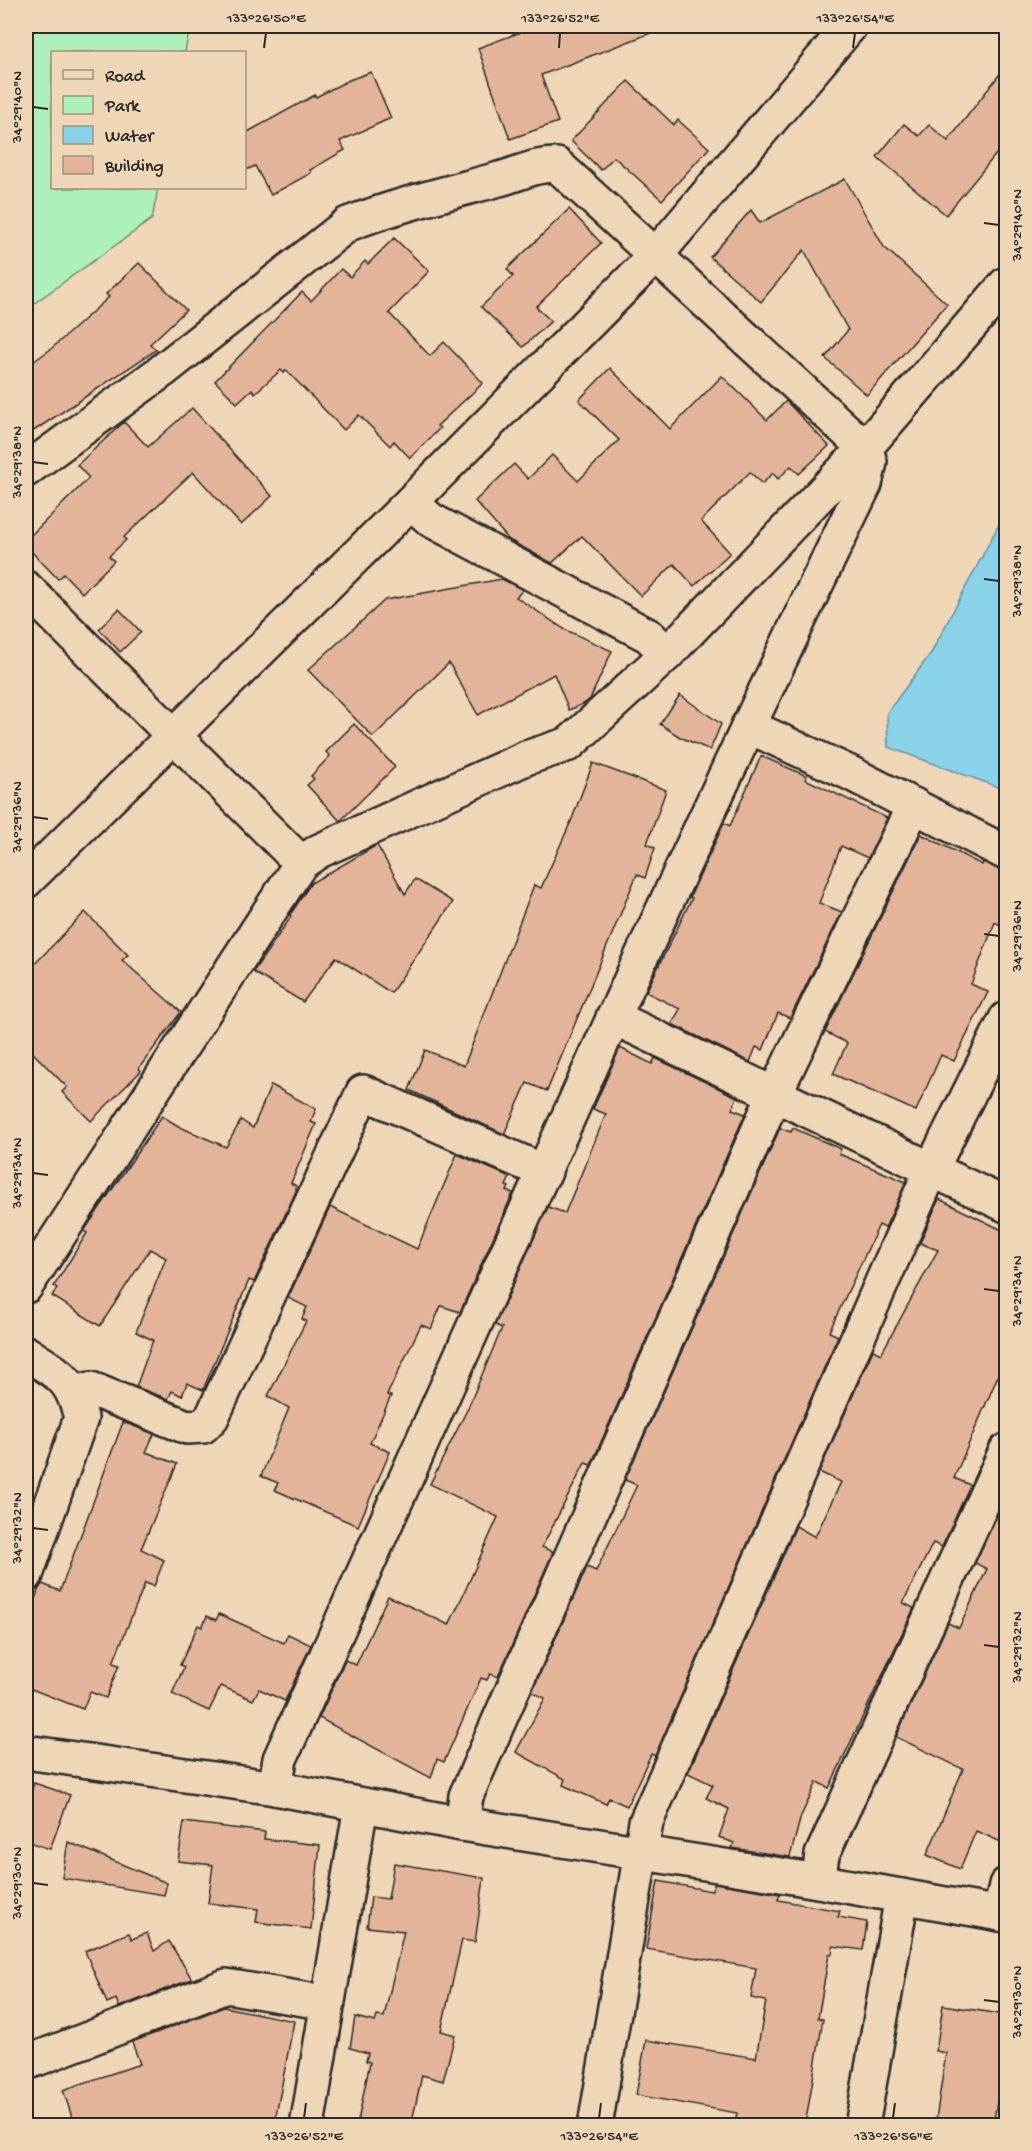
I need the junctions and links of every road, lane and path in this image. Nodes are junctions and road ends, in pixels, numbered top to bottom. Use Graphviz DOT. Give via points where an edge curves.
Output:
graph roads {
  1 [pos="850,26"];
  2 [pos="656,255"];
  3 [pos="1006,284"];
  4 [pos="866,448"];
  5 [pos="26,470"];
  6 [pos="411,502"];
  7 [pos="26,590"];
  8 [pos="666,654"];
  9 [pos="748,726"];
  10 [pos="172,737"];
  11 [pos="914,806"];
  12 [pos="1006,853"];
  13 [pos="302,863"];
  14 [pos="26,881"];
  15 [pos="613,1017"];
  16 [pos="1006,1019"];
  17 [pos="774,1095"];
  18 [pos="932,1168"];
  19 [pos="545,1172"];
  20 [pos="1006,1205"];
  21 [pos="26,1286"];
  22 [pos="26,1353"];
  23 [pos="75,1393"];
  24 [pos="1006,1451"];
  25 [pos="26,1575"];
  26 [pos="26,1752"];
  27 [pos="275,1788"];
  28 [pos="361,1806"];
  29 [pos="462,1824"];
  30 [pos="640,1852"];
  31 [pos="818,1881"];
  32 [pos="902,1896"];
  33 [pos="1004,1905"];
  34 [pos="327,2003"];
  35 [pos="26,2063"];
  36 [pos="307,2126"];
  37 [pos="595,2126"];
  38 [pos="862,2126"];
  1 -- 2 [label="street"];
  2 -- 4 [label="street"];
  2 -- 5 [label="street" via="557,165 542,164 381,211 348,224 162,371"];
  2 -- 6 [label="street"];
  3 -- 4 [label="street"];
  4 -- 8 [label="street"];
  4 -- 9 [label="street" via="870,462 865,484"];
  6 -- 8 [label="street" via="431,520 649,636"];
  6 -- 10 [label="street"];
  7 -- 10 [label="street"];
  8 -- 13 [label="street" via="569,744 526,758 319,851"];
  9 -- 11 [label="street"];
  9 -- 15 [label="street"];
  10 -- 13 [label="street"];
  10 -- 14 [label="street"];
  11 -- 12 [label="street"];
  11 -- 17 [label="street"];
  13 -- 21 [label="street"];
  15 -- 17 [label="street"];
  15 -- 19 [label="street"];
  16 -- 18 [label="street"];
  17 -- 18 [label="street"];
  17 -- 29 [label="street" via="466,1796"];
  18 -- 20 [label="street"];
  18 -- 30 [label="street" via="646,1822"];
  19 -- 23 [label="street" via="363,1092 212,1417 203,1426 187,1428 91,1389"];
  19 -- 27 [label="street" via="280,1759"];
  22 -- 23 [label="street" via="66,1380"];
  23 -- 25 [label="street" via="81,1418"];
  24 -- 31 [label="street" via="822,1855"];
  26 -- 27 [label="street"];
  27 -- 28 [label="street"];
  28 -- 29 [label="street"];
  28 -- 34 [label="street"];
  29 -- 30 [label="street"];
  30 -- 31 [label="street"];
  30 -- 37 [label="street"];
  31 -- 32 [label="street"];
  32 -- 33 [label="street"];
  32 -- 38 [label="street"];
  34 -- 35 [label="street" via="226,1986"];
  34 -- 36 [label="street"];
}
